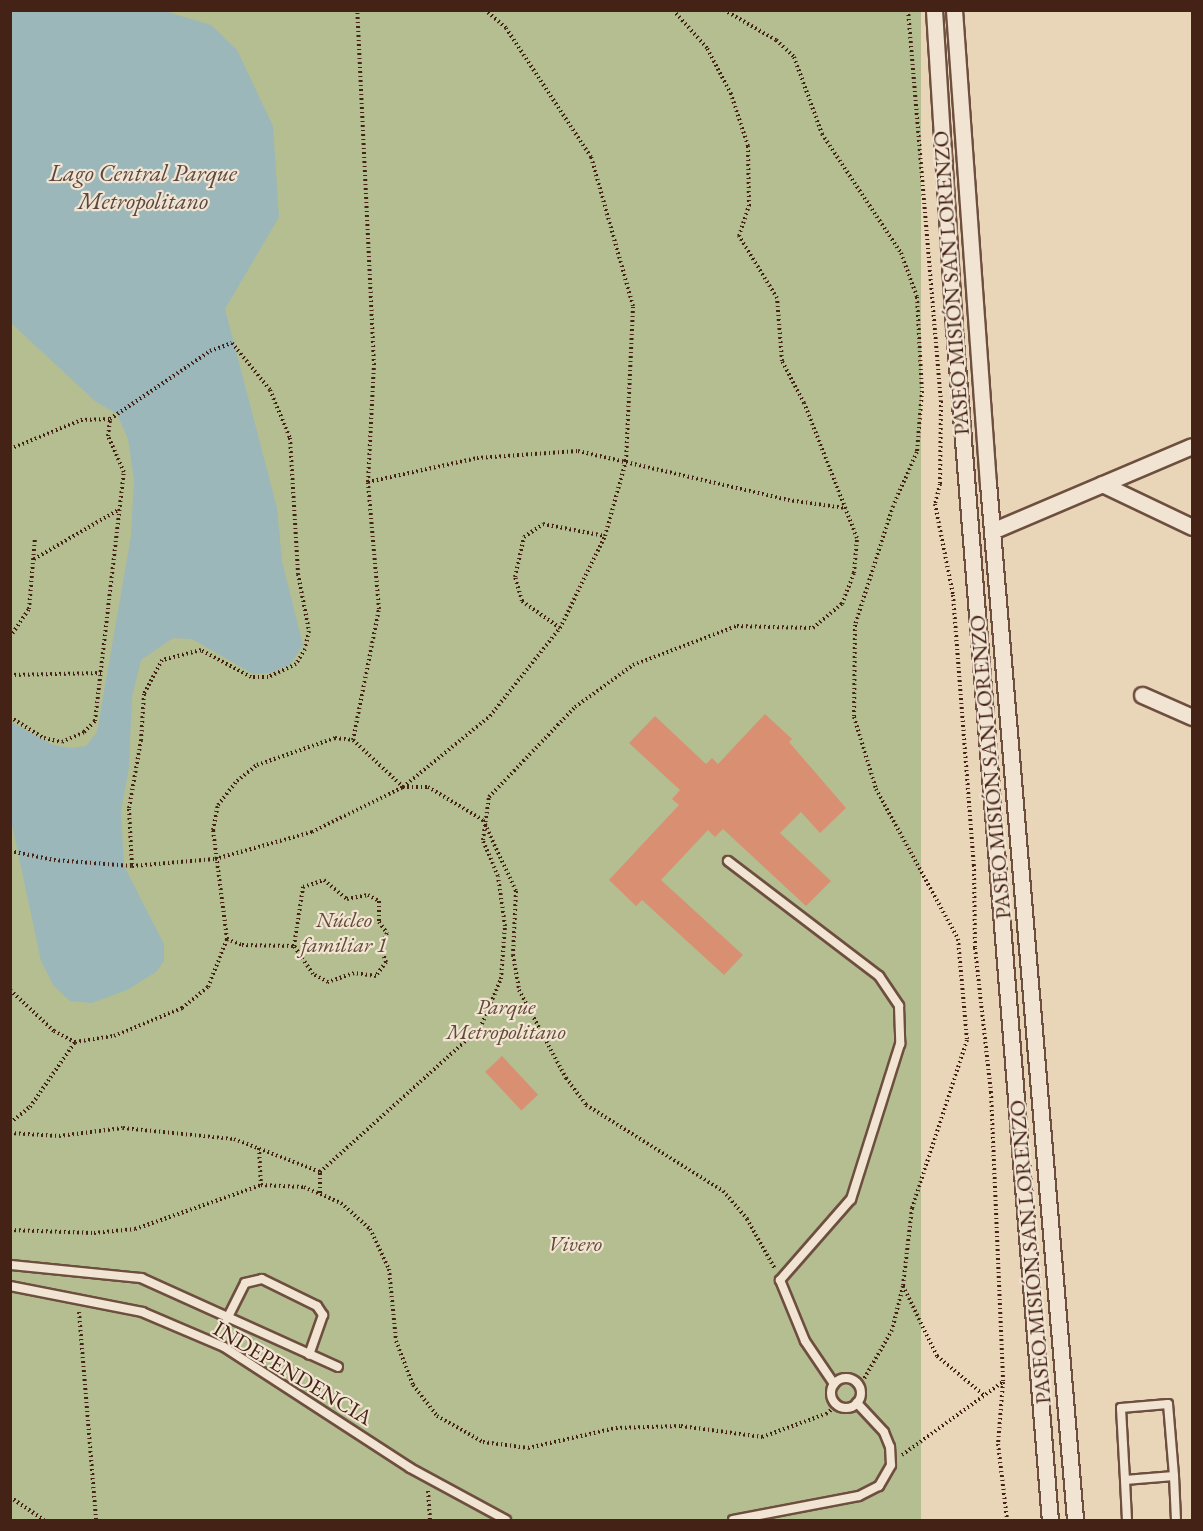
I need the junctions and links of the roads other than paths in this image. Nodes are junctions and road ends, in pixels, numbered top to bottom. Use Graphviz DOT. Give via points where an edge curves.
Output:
graph roads {
  1 [pos="934,10"];
  2 [pos="954,10"];
  3 [pos="1192,446"];
  4 [pos="1102,484"];
  5 [pos="1192,527"];
  6 [pos="992,531"];
  7 [pos="1142,695"];
  8 [pos="1192,717"];
  9 [pos="728,861"];
  10 [pos="10,1265"];
  11 [pos="10,1286"];
  12 [pos="227,1319"];
  13 [pos="309,1355"];
  14 [pos="338,1367"];
  15 [pos="834,1384"];
  16 [pos="857,1403"];
  17 [pos="1174,1476"];
  18 [pos="1125,1480"];
  19 [pos="506,1521"];
  20 [pos="733,1521"];
  21 [pos="1050,1521"];
  22 [pos="1075,1521"];
  23 [pos="1127,1521"];
  24 [pos="1176,1521"];
  1 -- 21 [label="street, PASEO MISIÓN SAN LORENZO" via="955,340"];
  2 -- 6 [label="street, PASEO MISIÓN SAN LORENZO"];
  3 -- 4 [label="street"];
  4 -- 5 [label="street"];
  4 -- 6 [label="street"];
  6 -- 22 [label="street, PASEO MISIÓN SAN LORENZO"];
  7 -- 8 [label="street"];
  9 -- 15 [label="lane" via="879,976 899,1006 900,1044 851,1199 780,1280 805,1341"];
  10 -- 12 [label="lane" via="141,1278"];
  11 -- 19 [label="lane, INDEPENDENCIA" via="142,1312 225,1347 427,1477"];
  12 -- 13 [label="lane"];
  12 -- 13 [label="lane" via="245,1282 262,1279 317,1306 323,1315"];
  13 -- 14 [label="lane"];
  15 -- 16 [label="lane" via="832,1397 837,1405"];
  15 -- 16 [label="lane" via="847,1378 860,1386"];
  16 -- 20 [label="lane" via="884,1432 891,1447 891,1465 879,1486 859,1496"];
  17 -- 18 [label="lane"];
  17 -- 18 [label="lane" via="1168,1404 1120,1408"];
  17 -- 24 [label="lane"];
  18 -- 23 [label="lane"];
}
